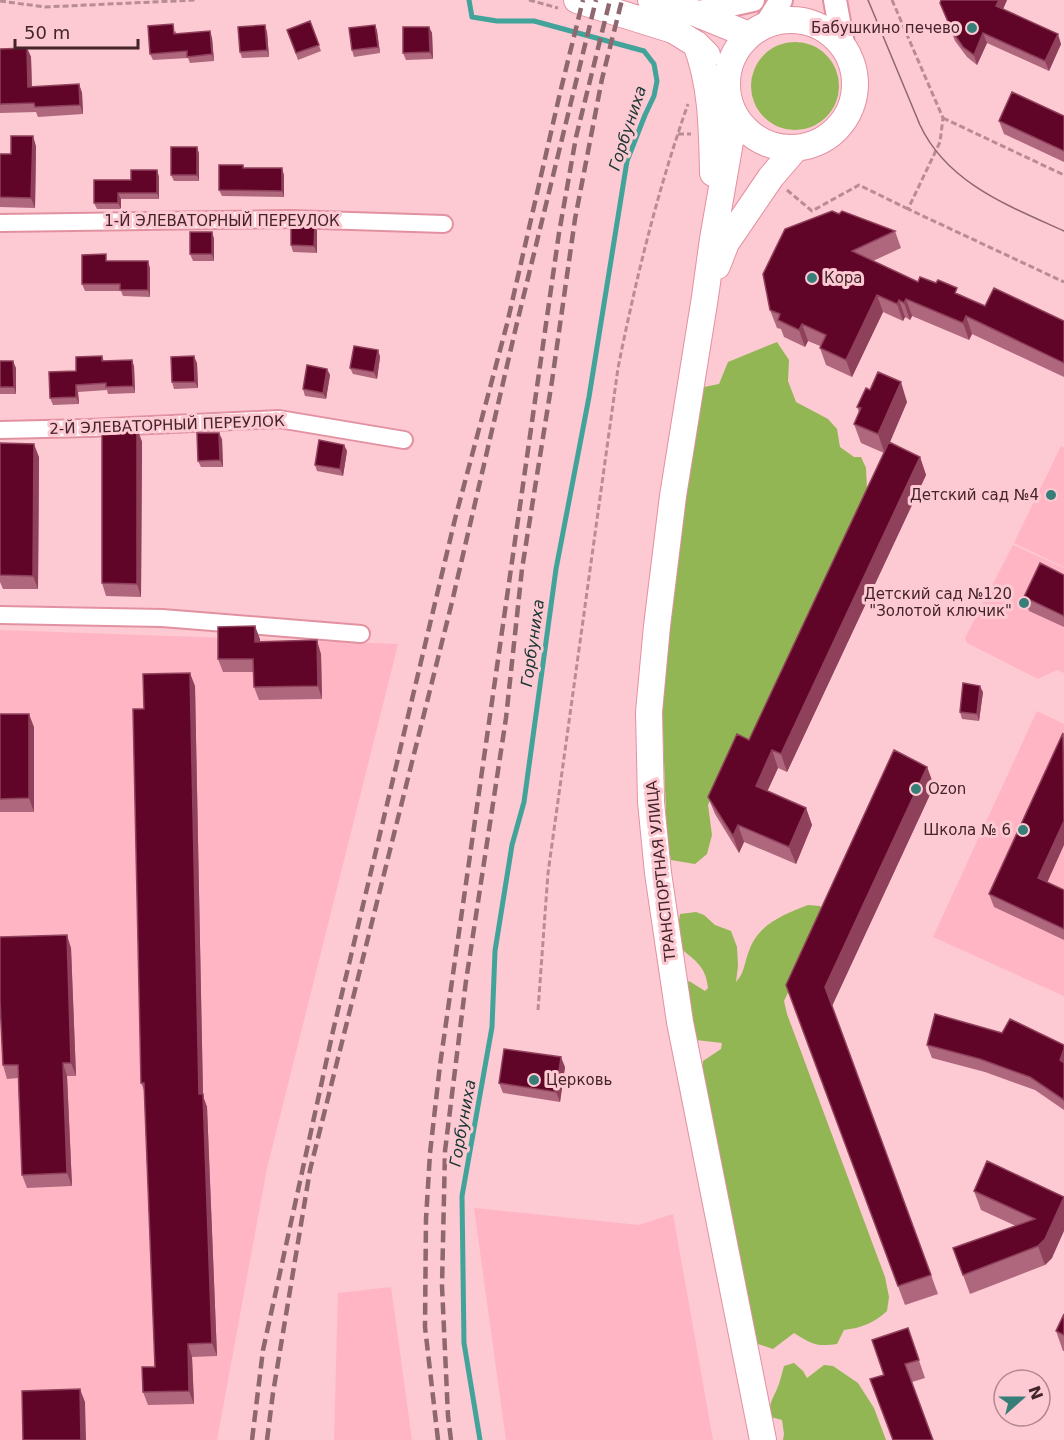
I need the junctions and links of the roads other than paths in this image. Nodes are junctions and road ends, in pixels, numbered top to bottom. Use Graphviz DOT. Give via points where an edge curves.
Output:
graph roads {
  1 [pos="577,0"];
  2 [pos="651,0"];
  3 [pos="753,0"];
  4 [pos="781,0"];
  5 [pos="835,0"];
  6 [pos="695,13"];
  7 [pos="757,29"];
  8 [pos="696,44"];
  9 [pos="843,44"];
  10 [pos="727,75"];
  11 [pos="733,112"];
  12 [pos="795,149"];
  13 [pos="0,223"];
  14 [pos="444,224"];
  15 [pos="713,239"];
  16 [pos="705,297"];
  17 [pos="0,430"];
  18 [pos="405,440"];
  19 [pos="0,615"];
  20 [pos="361,634"];
  21 [pos="763,1440"];
  1 -- 8 [label="main road" via="673,30"];
  2 -- 6 [label="main road"];
  3 -- 6 [label="main road"];
  4 -- 7 [label="main road"];
  5 -- 9 [label="main road"];
  6 -- 7 [label="main road"];
  7 -- 9 [label="main road" via="786,19 807,21 827,30"];
  7 -- 10 [label="main road" via="738,46"];
  8 -- 10 [label="main road"];
  8 -- 15 [label="main road" via="710,101"];
  9 -- 12 [label="main road" via="855,72 852,107 827,138"];
  10 -- 11 [label="main road" via="727,94"];
  11 -- 12 [label="main road" via="758,140"];
  11 -- 15 [label="main road"];
  12 -- 16 [label="main road" via="726,243"];
  13 -- 14 [label="street, 1-Й ЭЛЕВАТОРНЫЙ ПЕРЕУЛОК" via="290,219"];
  15 -- 16 [label="main road"];
  16 -- 21 [label="main road, ТРАНСПОРТНАЯ УЛИЦА" via="657,626 649,712 651,802 680,1022"];
  17 -- 18 [label="street, 2-Й ЭЛЕВАТОРНЫЙ ПЕРЕУЛОК" via="279,419"];
  19 -- 20 [label="street" via="162,618"];
}
